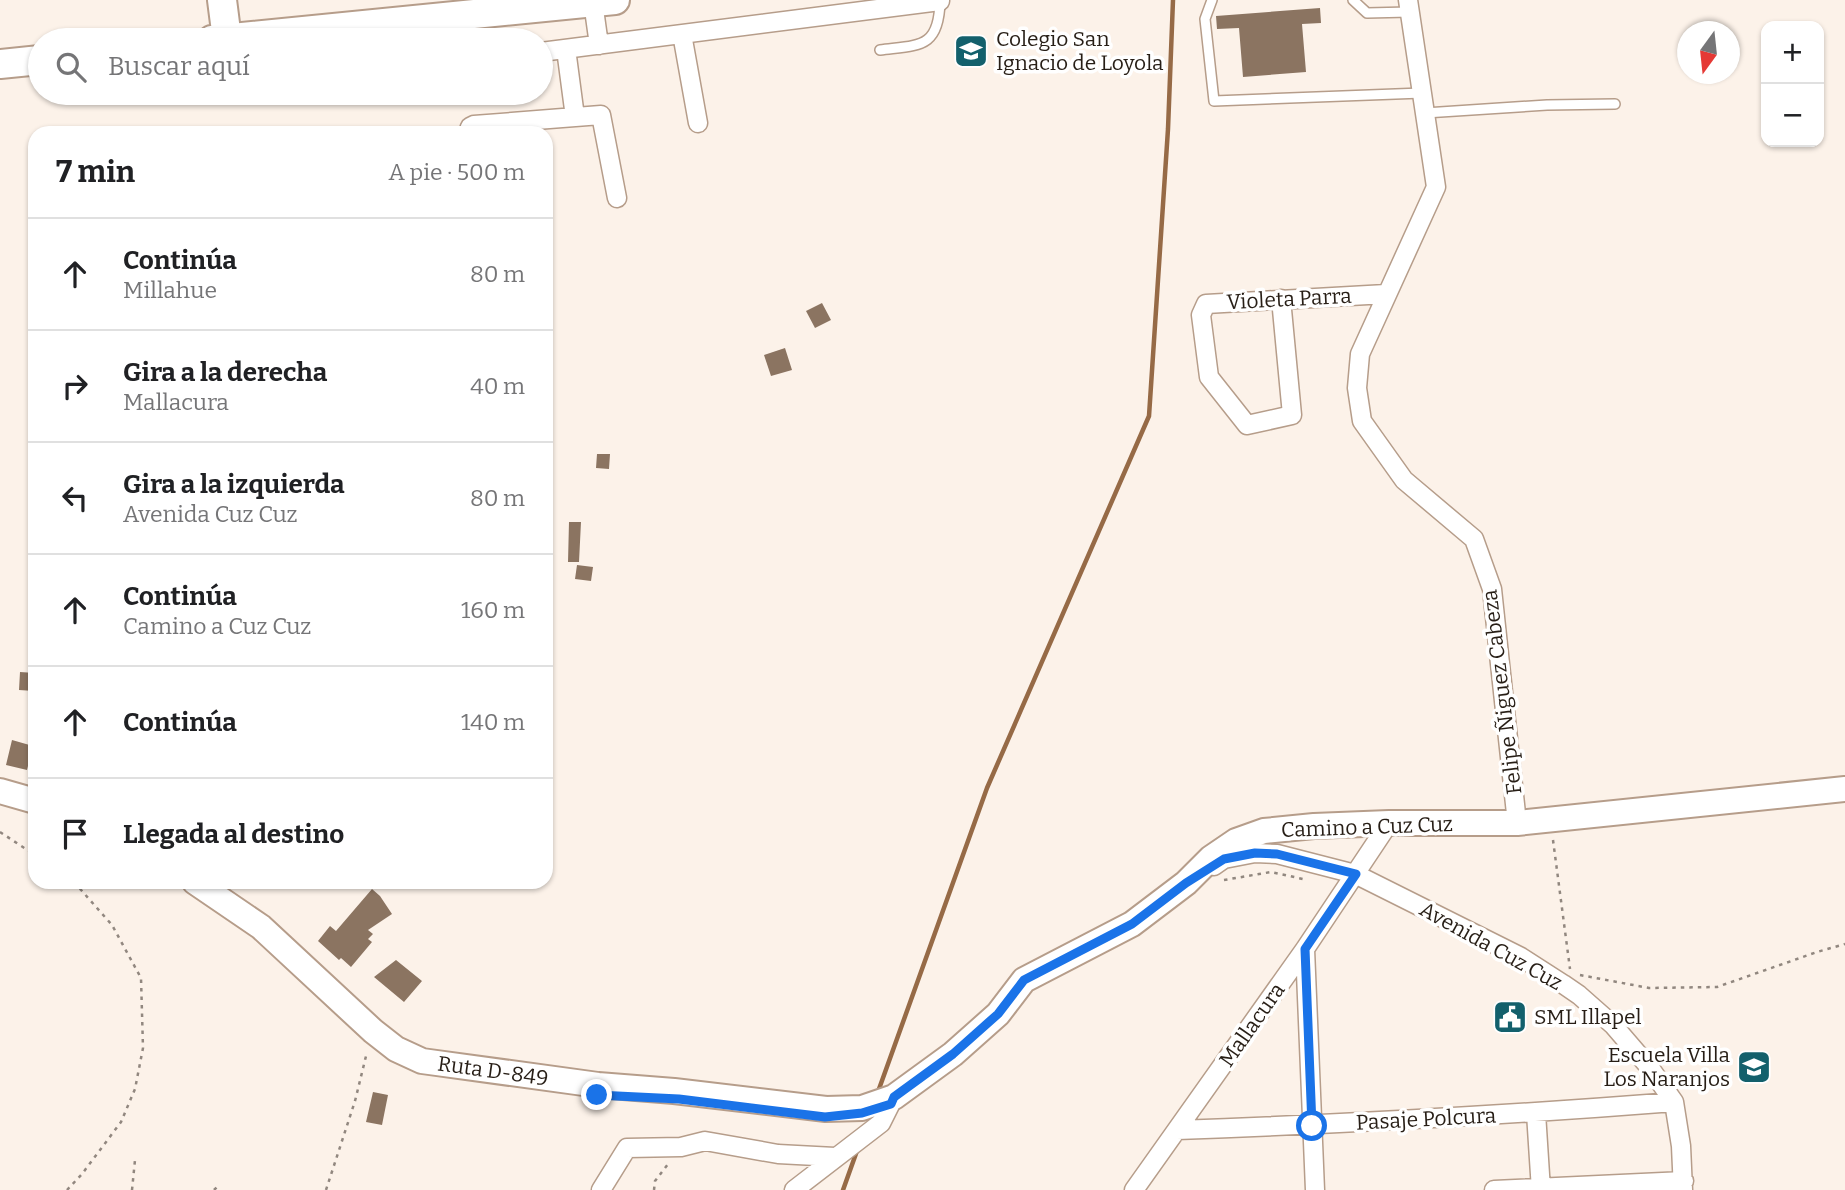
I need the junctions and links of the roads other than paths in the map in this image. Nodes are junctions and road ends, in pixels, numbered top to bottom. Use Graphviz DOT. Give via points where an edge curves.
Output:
graph roads {
  1 [pos="222,0"];
  2 [pos="1212,0"];
  3 [pos="1353,0"];
  4 [pos="604,1"];
  5 [pos="939,1"];
  6 [pos="1408,6"];
  7 [pos="221,28"];
  8 [pos="331,28"];
  9 [pos="682,34"];
  10 [pos="599,45"];
  11 [pos="566,49"];
  12 [pos="880,50"];
  13 [pos="553,51"];
  14 [pos="28,61"];
  15 [pos="0,64"];
  16 [pos="1422,93"];
  17 [pos="1615,104"];
  18 [pos="1425,113"];
  19 [pos="575,117"];
  20 [pos="698,122"];
  21 [pos="472,126"];
  22 [pos="496,126"];
  23 [pos="525,126"];
  24 [pos="617,198"];
  25 [pos="1386,294"];
  26 [pos="1281,299"];
  27 [pos="1845,789"];
  28 [pos="0,791"];
  29 [pos="28,799"];
  30 [pos="1517,822"];
  31 [pos="1389,823"];
  32 [pos="1356,874"];
  33 [pos="1186,883"];
  34 [pos="206,889"];
  35 [pos="1305,949"];
  36 [pos="894,1097"];
  37 [pos="1674,1102"];
  38 [pos="1536,1113"];
  39 [pos="1312,1126"];
  40 [pos="1177,1130"];
  41 [pos="835,1157"];
  42 [pos="1684,1185"];
  43 [pos="1541,1189"];
  44 [pos="601,1190"];
  45 [pos="794,1190"];
  46 [pos="1134,1190"];
  47 [pos="1315,1190"];
  48 [pos="1494,1190"];
  1 -- 7 [label="main road"];
  2 -- 16 [label="lane" via="1205,19 1214,101"];
  3 -- 6 [label="lane" via="1367,13"];
  4 -- 8 [label="main road"];
  4 -- 10 [label="street"];
  5 -- 9 [label="street"];
  5 -- 12 [label="lane" via="933,35 920,44"];
  6 -- 16 [label="street, Felipe Ñiguez Cabeza"];
  9 -- 10 [label="street"];
  9 -- 20 [label="street"];
  10 -- 11 [label="street"];
  11 -- 13 [label="street"];
  11 -- 19 [label="street"];
  14 -- 15 [label="main road"];
  16 -- 18 [label="street, Felipe Ñiguez Cabeza"];
  17 -- 18 [label="lane"];
  18 -- 25 [label="street, Felipe Ñiguez Cabeza" via="1436,187"];
  19 -- 23 [label="street"];
  19 -- 24 [label="street" via="603,118"];
  21 -- 22 [label="street"];
  25 -- 26 [label="street, Violeta Parra"];
  25 -- 30 [label="street, Felipe Ñiguez Cabeza" via="1360,354 1357,388 1362,421 1404,480 1474,539 1492,589"];
  26 -- 26 [label="street, Violeta Parra" via="1206,304 1201,315 1209,377 1247,425 1292,415"];
  27 -- 30 [label="main road, Camino a Cuz Cuz"];
  28 -- 29 [label="main road"];
  30 -- 31 [label="main road, Camino a Cuz Cuz"];
  31 -- 32 [label="street, Mallacura"];
  31 -- 33 [label="main road, Camino a Cuz Cuz" via="1265,831 1236,841"];
  32 -- 33 [label="street, Avenida Cuz Cuz" via="1255,853 1224,859"];
  32 -- 35 [label="street, Mallacura"];
  32 -- 37 [label="street, Avenida Cuz Cuz" via="1521,957 1579,995 1613,1025"];
  33 -- 36 [label="main road, Camino a Cuz Cuz" via="1132,924 1024,980 998,1014"];
  34 -- 36 [label="main road, Ruta D-849" via="261,927 373,1031 422,1061 598,1086 826,1109 862,1108"];
  35 -- 39 [label="street"];
  35 -- 40 [label="street, Mallacura"];
  36 -- 41 [label="street" via="881,1123"];
  37 -- 38 [label="street, Pasaje Polcura"];
  37 -- 42 [label="street, Avenida Cuz Cuz"];
  38 -- 39 [label="street, Pasaje Polcura"];
  38 -- 43 [label="street"];
  39 -- 40 [label="street, Pasaje Polcura"];
  39 -- 47 [label="street"];
  40 -- 46 [label="street, Mallacura"];
  41 -- 44 [label="street" via="778,1154 705,1141 681,1147 627,1148"];
  41 -- 45 [label="street"];
  42 -- 43 [label="street"];
  43 -- 48 [label="street"];
}
